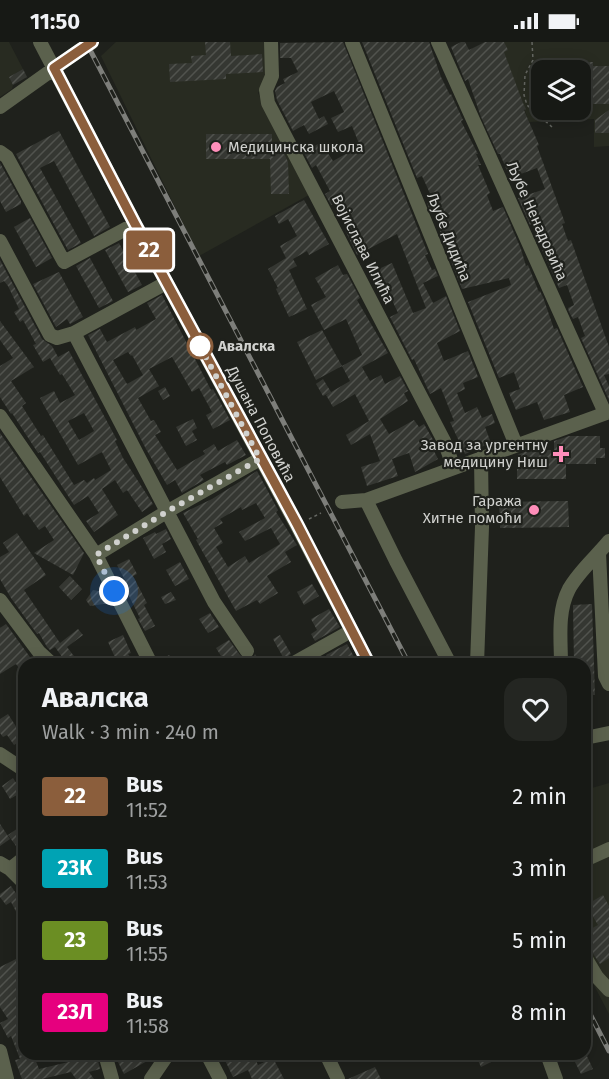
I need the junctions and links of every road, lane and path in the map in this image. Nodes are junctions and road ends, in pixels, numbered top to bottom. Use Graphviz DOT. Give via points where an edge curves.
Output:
graph roads {
  1 [pos="40,42"];
  2 [pos="271,42"];
  3 [pos="352,42"];
  4 [pos="438,42"];
  5 [pos="532,42"];
  6 [pos="87,45"];
  7 [pos="54,68"];
  8 [pos="0,107"];
  9 [pos="552,127"];
  10 [pos="0,152"];
  11 [pos="135,224"];
  12 [pos="0,241"];
  13 [pos="166,283"];
  14 [pos="74,333"];
  15 [pos="607,413"];
  16 [pos="0,417"];
  17 [pos="516,445"];
  18 [pos="481,458"];
  19 [pos="260,459"];
  20 [pos="454,468"];
  21 [pos="366,500"];
  22 [pos="342,502"];
  23 [pos="168,511"];
  24 [pos="321,513"];
  25 [pos="310,519"];
  26 [pos="609,541"];
  27 [pos="599,553"];
  28 [pos="96,555"];
  29 [pos="0,600"];
  30 [pos="351,631"];
  31 [pos="247,651"];
  32 [pos="46,658"];
  33 [pos="147,658"];
  34 [pos="303,658"];
  35 [pos="366,658"];
  36 [pos="447,658"];
  37 [pos="477,658"];
  38 [pos="561,658"];
  39 [pos="609,684"];
  40 [pos="609,733"];
  41 [pos="591,737"];
  42 [pos="0,754"];
  43 [pos="18,766"];
  44 [pos="609,849"];
  45 [pos="591,857"];
  46 [pos="5,866"];
  47 [pos="18,878"];
  48 [pos="591,967"];
  49 [pos="609,990"];
  50 [pos="0,1051"];
  51 [pos="107,1060"];
  52 [pos="164,1060"];
  53 [pos="210,1060"];
  54 [pos="329,1060"];
  55 [pos="549,1060"];
  56 [pos="7,1079"];
  57 [pos="112,1079"];
  58 [pos="151,1079"];
  59 [pos="220,1079"];
  60 [pos="338,1079"];
  61 [pos="556,1079"];
  1 -- 7 [label="street, Душана Поповића"];
  2 -- 20 [label="street, Војислава Илића" via="268,103 444,441"];
  3 -- 17 [label="street, Љубе Дидића"];
  4 -- 15 [label="street, Љубе Ненадовића"];
  5 -- 9 [label="path" via="533,60 525,75 524,95 527,105"];
  6 -- 7 [label="street"];
  7 -- 8 [label="street"];
  7 -- 11 [label="street, Душана Поповића"];
  10 -- 11 [label="street" via="7,157 64,262"];
  11 -- 13 [label="street, Душана Поповића"];
  12 -- 14 [label="street" via="50,335 57,338"];
  13 -- 14 [label="street"];
  13 -- 19 [label="street, Душана Поповића"];
  14 -- 23 [label="street"];
  15 -- 17 [label="street"];
  16 -- 28 [label="street"];
  17 -- 18 [label="street"];
  18 -- 20 [label="street"];
  18 -- 37 [label="street"];
  19 -- 23 [label="street"];
  19 -- 30 [label="street, Душана Поповића"];
  20 -- 21 [label="street"];
  21 -- 22 [label="street"];
  21 -- 36 [label="street"];
  23 -- 28 [label="street"];
  23 -- 31 [label="street" via="214,602"];
  24 -- 25 [label="path"];
  26 -- 27 [label="street"];
  27 -- 38 [label="street" via="574,581 565,599"];
  27 -- 39 [label="street" via="605,676"];
  28 -- 33 [label="street"];
  29 -- 32 [label="street"];
  30 -- 34 [label="street"];
  30 -- 35 [label="street, Душана Поповића"];
  40 -- 41 [label="street"];
  42 -- 43 [label="street"];
  44 -- 45 [label="street"];
  46 -- 47 [label="street"];
  48 -- 49 [label="street"];
  50 -- 56 [label="street"];
  51 -- 57 [label="street"];
  52 -- 58 [label="street"];
  53 -- 59 [label="street"];
  54 -- 60 [label="street"];
  55 -- 61 [label="street"];
}
